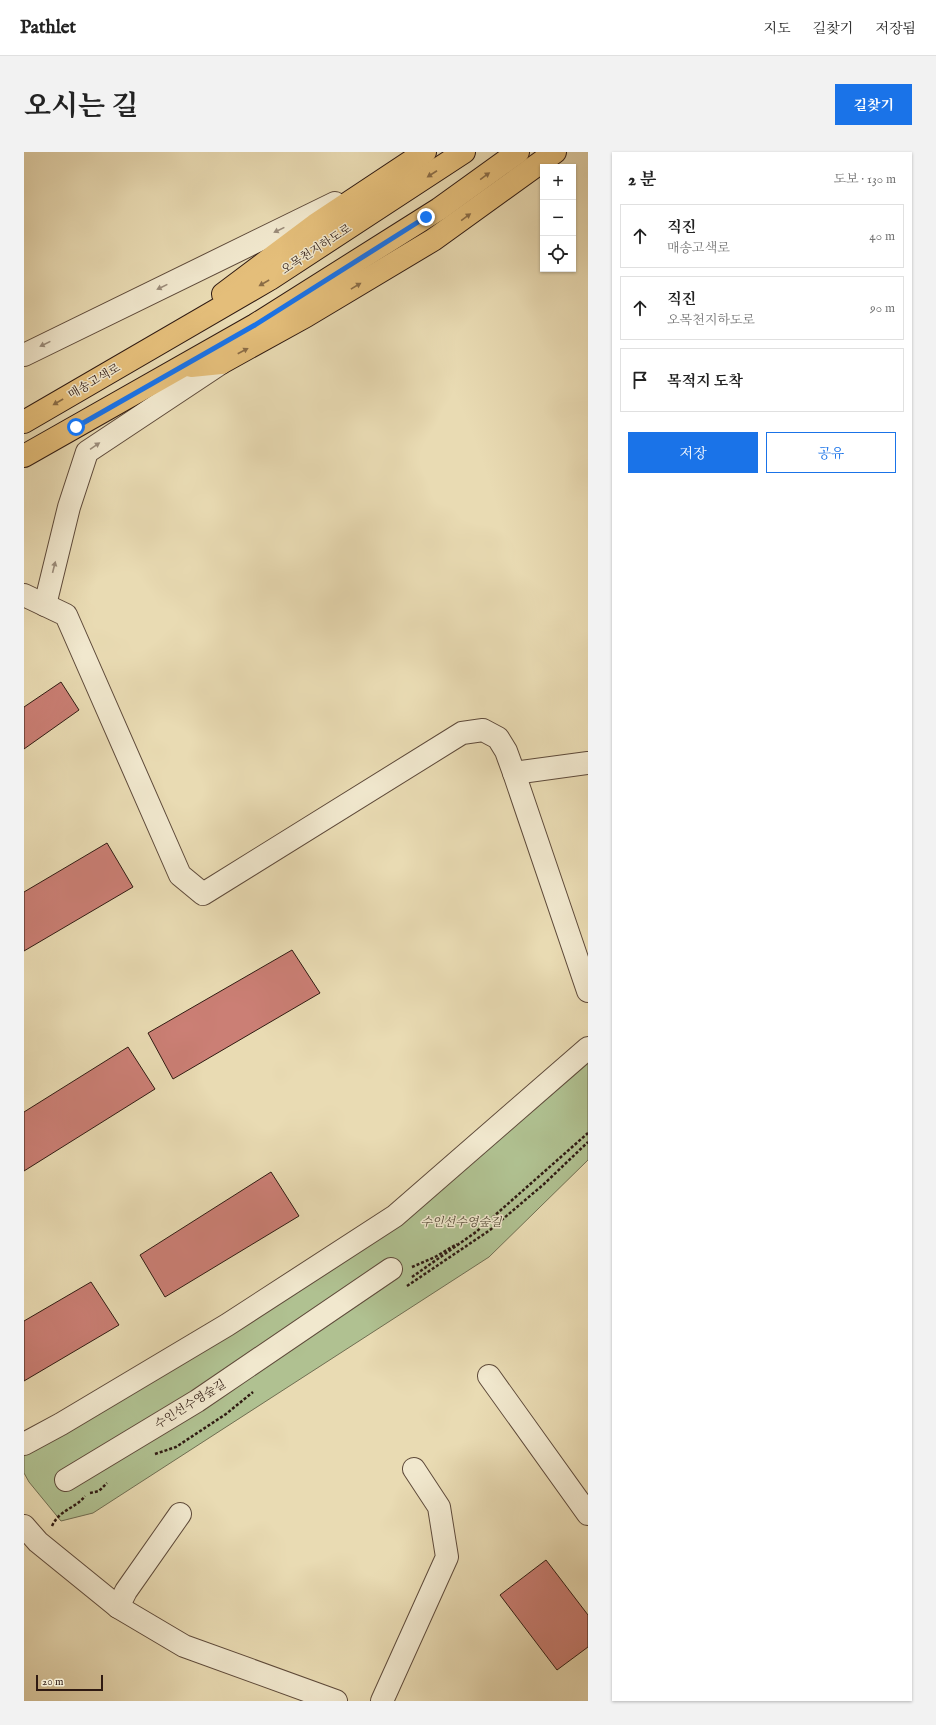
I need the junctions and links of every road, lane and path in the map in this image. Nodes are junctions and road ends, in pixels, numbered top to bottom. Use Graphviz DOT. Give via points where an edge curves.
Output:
graph roads {
  1 [pos="425,152"];
  2 [pos="464,152"];
  3 [pos="518,152"];
  4 [pos="555,152"];
  5 [pos="390,177"];
  6 [pos="164,340"];
  7 [pos="24,355"];
  8 [pos="221,363"];
  9 [pos="179,368"];
  10 [pos="24,422"];
  11 [pos="24,456"];
  12 [pos="24,596"];
  13 [pos="45,605"];
  14 [pos="588,763"];
  15 [pos="514,773"];
  16 [pos="588,991"];
  17 [pos="588,1048"];
  18 [pos="476,1232"];
  19 [pos="391,1269"];
  20 [pos="489,1376"];
  21 [pos="24,1444"];
  22 [pos="414,1469"];
  23 [pos="66,1480"];
  24 [pos="86,1494"];
  25 [pos="180,1514"];
  26 [pos="588,1514"];
  27 [pos="24,1526"];
  28 [pos="38,1540"];
  29 [pos="118,1607"];
  30 [pos="336,1701"];
  31 [pos="382,1701"];
  1 -- 5 [label="main road"];
  2 -- 6 [label="main road, 오목천지하도로, one-way" via="270,279"];
  9 -- 3 [label="main road, one-way" via="255,325 439,209"];
  8 -- 4 [label="main road, one-way" via="306,316 433,240"];
  5 -- 6 [label="main road" via="316,225 245,276"];
  5 -- 7 [label="street, one-way"];
  6 -- 10 [label="main road, 매송고색로, one-way"];
  8 -- 9 [label="main road"];
  13 -- 8 [label="street, one-way" via="69,507 87,452"];
  9 -- 11 [label="main road"];
  12 -- 13 [label="street"];
  13 -- 15 [label="street" via="66,614 180,875 203,894 462,733 482,730 498,738"];
  14 -- 15 [label="street"];
  15 -- 16 [label="street"];
  17 -- 21 [label="street" via="395,1216 227,1325"];
  18 -- 19 [label="path" via="414,1267"];
  19 -- 23 [label="street, 수인선수영숲길" via="197,1401"];
  20 -- 26 [label="street"];
  22 -- 31 [label="street" via="440,1507 447,1557"];
  24 -- 28 [label="path" via="80,1503 61,1513"];
  25 -- 29 [label="street" via="126,1591"];
  27 -- 28 [label="street"];
  28 -- 29 [label="street"];
  29 -- 30 [label="street" via="184,1646"];
}
